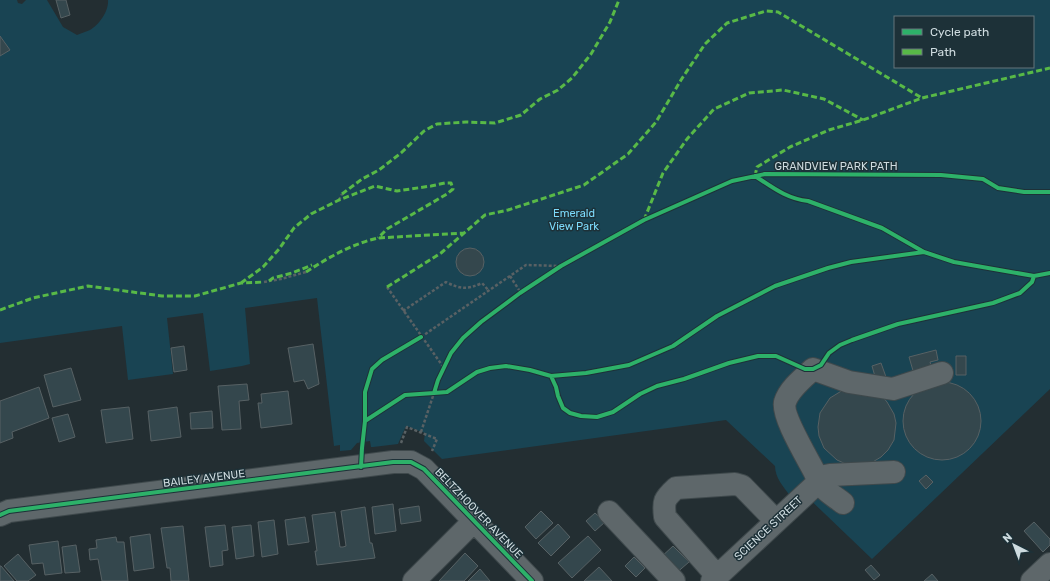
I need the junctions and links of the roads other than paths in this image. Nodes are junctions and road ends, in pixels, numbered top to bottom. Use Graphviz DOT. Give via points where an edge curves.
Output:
graph roads {
  1 [pos="942,373"];
  2 [pos="410,464"];
  3 [pos="894,472"];
  4 [pos="821,479"];
  5 [pos="843,502"];
  6 [pos="609,512"];
  7 [pos="0,515"];
  8 [pos="474,521"];
  9 [pos="776,521"];
  10 [pos="1050,564"];
  11 [pos="714,578"];
  12 [pos="414,581"];
  13 [pos="532,581"];
  14 [pos="674,581"];
  15 [pos="1032,581"];
  1 -- 4 [label="street" via="893,388 849,382 813,369 800,380 785,403 786,416 815,473"];
  2 -- 7 [label="street, BAILEY AVENUE" via="9,511"];
  2 -- 8 [label="street, BELTZHOOVER AVENUE"];
  3 -- 4 [label="street" via="830,475"];
  4 -- 5 [label="street" via="826,490"];
  4 -- 9 [label="street, SCIENCE STREET"];
  6 -- 14 [label="street"];
  8 -- 12 [label="street"];
  8 -- 13 [label="street, BELTZHOOVER AVENUE"];
  9 -- 11 [label="street, SCIENCE STREET"];
  9 -- 11 [label="street" via="742,486 735,484 676,488 666,498 665,517"];
  10 -- 15 [label="street"];
}
